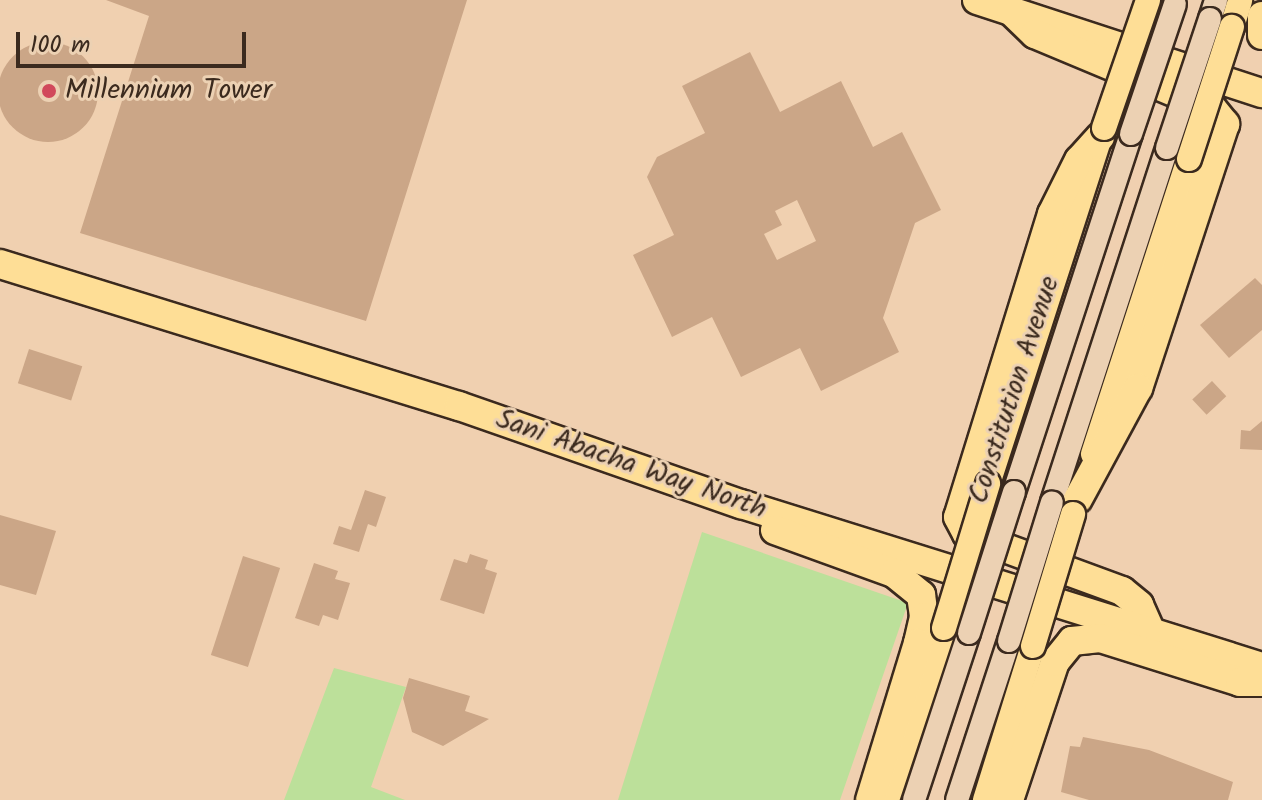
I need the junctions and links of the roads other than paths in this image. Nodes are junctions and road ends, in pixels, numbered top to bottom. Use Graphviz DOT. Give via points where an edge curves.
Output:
graph roads {
  1 [pos="977,0"];
  2 [pos="1148,0"];
  3 [pos="1240,0"];
  4 [pos="1176,2"];
  5 [pos="1011,11"];
  6 [pos="1219,15"];
  7 [pos="1262,16"];
  8 [pos="1262,35"];
  9 [pos="1262,93"];
  10 [pos="1102,132"];
  11 [pos="0,264"];
  12 [pos="741,504"];
  13 [pos="1068,505"];
  14 [pos="1151,632"];
  15 [pos="1262,667"];
  16 [pos="1262,682"];
  17 [pos="892,750"];
  18 [pos="1006,786"];
  19 [pos="870,800"];
  20 [pos="887,800"];
  21 [pos="914,800"];
  22 [pos="957,800"];
  23 [pos="985,800"];
  1 -- 5 [label="highway"];
  2 -- 10 [label="main road, Constitution Avenue, bridge"];
  3 -- 6 [label="main road"];
  4 -- 21 [label="main road, Constitution Avenue, bridge"];
  5 -- 9 [label="highway"];
  5 -- 13 [label="highway" via="1035,34 1212,108 1225,124 1138,388"];
  6 -- 13 [label="main road, bridge" via="1167,148"];
  6 -- 13 [label="main road, bridge" via="1189,159"];
  7 -- 8 [label="highway"];
  10 -- 14 [label="highway" via="1079,160 1052,214 958,517 967,534 1122,591 1139,605"];
  10 -- 17 [label="main road, Constitution Avenue, bridge" via="944,628"];
  11 -- 12 [label="highway, Sani Abacha Way North" via="459,406"];
  12 -- 14 [label="highway, Sani Abacha Way North"];
  12 -- 17 [label="highway" via="778,532 894,573 921,595 924,617"];
  13 -- 18 [label="main road, bridge"];
  13 -- 22 [label="main road, bridge" via="1009,641"];
  14 -- 15 [label="highway, Sani Abacha Way North"];
  16 -- 18 [label="highway" via="1240,682 1100,638 1072,641 1055,662"];
  17 -- 19 [label="highway"];
  17 -- 20 [label="main road, Constitution Avenue"];
  18 -- 23 [label="main road"];
}
